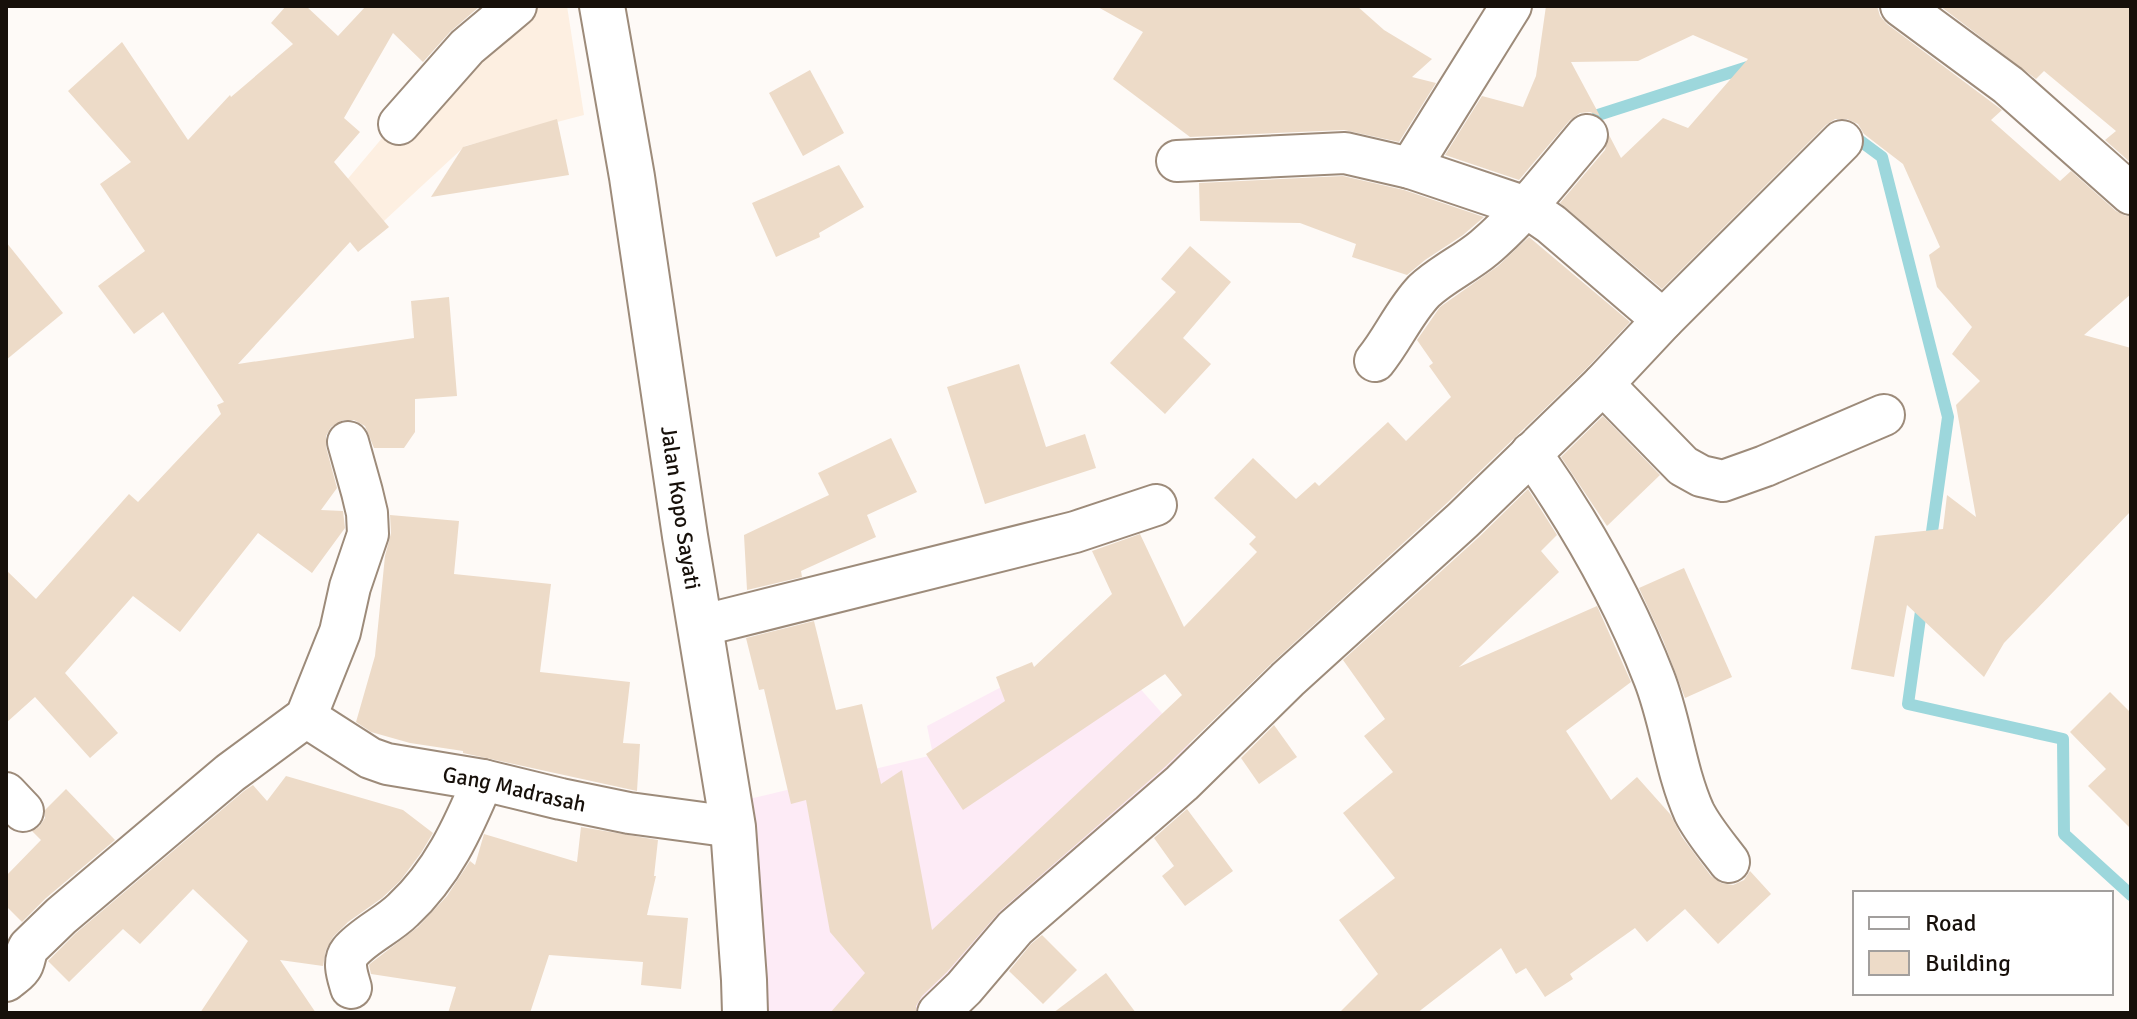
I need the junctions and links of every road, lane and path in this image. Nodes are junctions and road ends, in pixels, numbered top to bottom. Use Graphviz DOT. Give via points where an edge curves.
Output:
graph roads {
  1 [pos="516,6"];
  2 [pos="602,6"];
  3 [pos="1511,6"];
  4 [pos="1904,7"];
  5 [pos="399,124"];
  6 [pos="1587,135"];
  7 [pos="1842,141"];
  8 [pos="1177,161"];
  9 [pos="1410,168"];
  10 [pos="2131,194"];
  11 [pos="1526,207"];
  12 [pos="1663,320"];
  13 [pos="1375,361"];
  14 [pos="1603,384"];
  15 [pos="1884,415"];
  16 [pos="348,442"];
  17 [pos="1531,453"];
  18 [pos="1156,505"];
  19 [pos="700,626"];
  20 [pos="306,717"];
  21 [pos="483,780"];
  22 [pos="733,827"];
  23 [pos="1729,862"];
  24 [pos="6,981"];
  25 [pos="351,988"];
  26 [pos="745,1013"];
  27 [pos="938,1013"];
  1 -- 5 [label="street" via="467,47"];
  2 -- 19 [label="main road, Jalan Kopo Sayati"];
  3 -- 9 [label="street"];
  4 -- 10 [label="street" via="2008,85"];
  6 -- 11 [label="street"];
  7 -- 12 [label="street"];
  8 -- 9 [label="street" via="1345,153"];
  9 -- 11 [label="street"];
  11 -- 12 [label="street"];
  11 -- 13 [label="street" via="1482,249 1423,292"];
  12 -- 14 [label="street"];
  14 -- 15 [label="street" via="1683,466 1723,481"];
  14 -- 17 [label="street"];
  16 -- 20 [label="street" via="368,534 340,632"];
  17 -- 23 [label="street" via="1577,522 1628,616 1655,679 1695,814"];
  17 -- 27 [label="street" via="1182,783 1015,928"];
  18 -- 19 [label="street" via="1075,532"];
  19 -- 22 [label="main road, Jalan Kopo Sayati"];
  20 -- 21 [label="street, Gang Madrasah" via="370,758"];
  20 -- 24 [label="street" via="230,773 61,916 25,951 20,970"];
  21 -- 22 [label="street, Gang Madrasah" via="629,813"];
  21 -- 25 [label="street" via="464,827 426,887 350,952 346,965"];
  22 -- 26 [label="main road, Jalan Kopo Sayati"];
}
